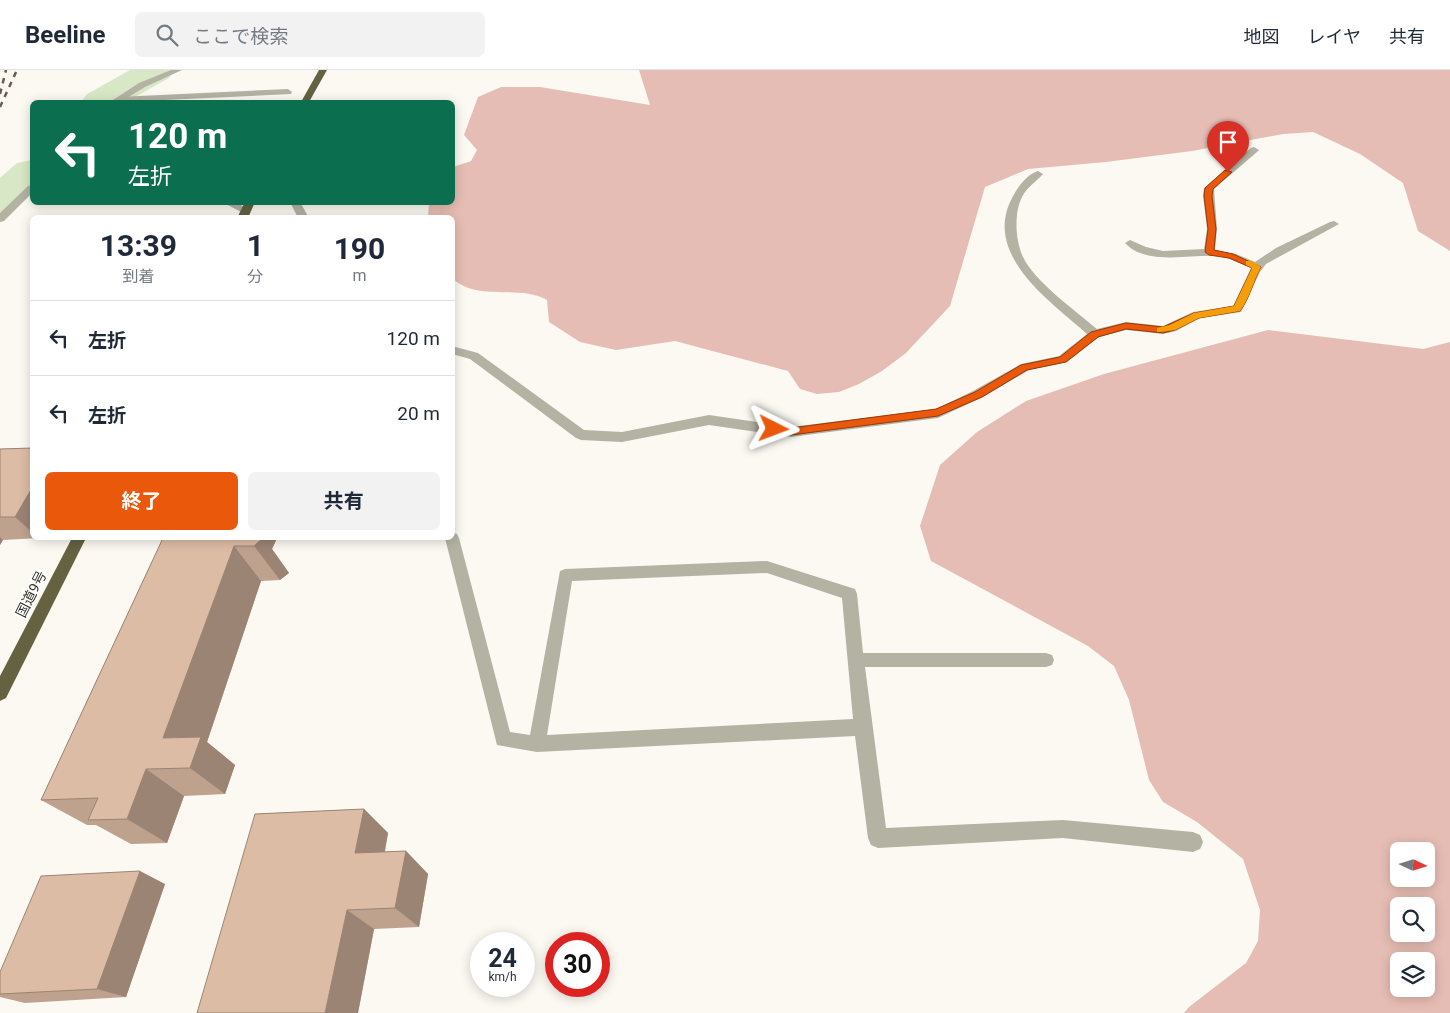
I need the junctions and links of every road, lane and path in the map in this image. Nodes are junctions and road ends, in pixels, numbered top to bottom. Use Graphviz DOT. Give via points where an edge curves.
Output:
graph roads {
  1 [pos="178,70"];
  2 [pos="323,70"];
  3 [pos="288,92"];
  4 [pos="118,100"];
  5 [pos="135,100"];
  6 [pos="306,100"];
  7 [pos="1254,150"];
  8 [pos="1038,174"];
  9 [pos="30,190"];
  10 [pos="30,200"];
  11 [pos="20,202"];
  12 [pos="233,205"];
  13 [pos="245,210"];
  14 [pos="0,219"];
  15 [pos="1334,224"];
  16 [pos="1130,243"];
  17 [pos="1209,252"];
  18 [pos="1257,267"];
  19 [pos="1095,334"];
  20 [pos="455,351"];
  21 [pos="78,540"];
  22 [pos="453,540"];
  23 [pos="855,660"];
  24 [pos="1046,660"];
  25 [pos="0,693"];
  26 [pos="863,727"];
  27 [pos="537,744"];
  28 [pos="1193,842"];
  1 -- 4 [label="street" via="142,85"];
  2 -- 6 [label="highway"];
  3 -- 5 [label="street"];
  7 -- 17 [label="street" via="1209,188 1212,229"];
  8 -- 19 [label="street" via="1016,195 1012,208 1010,226 1017,257 1046,291"];
  9 -- 11 [label="street"];
  10 -- 11 [label="street"];
  11 -- 14 [label="street"];
  12 -- 13 [label="street"];
  15 -- 18 [label="street" via="1261,260"];
  16 -- 17 [label="street" via="1152,254"];
  17 -- 18 [label="street" via="1230,255"];
  18 -- 19 [label="street" via="1242,302 1236,308 1197,315 1163,330 1126,326"];
  19 -- 20 [label="street" via="1063,360 1025,367 938,413 791,432 709,420 622,437 581,434 474,356"];
  21 -- 25 [label="highway, 国道9号"];
  22 -- 27 [label="street" via="503,738"];
  23 -- 24 [label="street"];
  23 -- 26 [label="street"];
  23 -- 27 [label="street" via="849,594 767,567 565,576"];
  26 -- 27 [label="street"];
  26 -- 28 [label="street" via="878,838 1063,830"];
}
